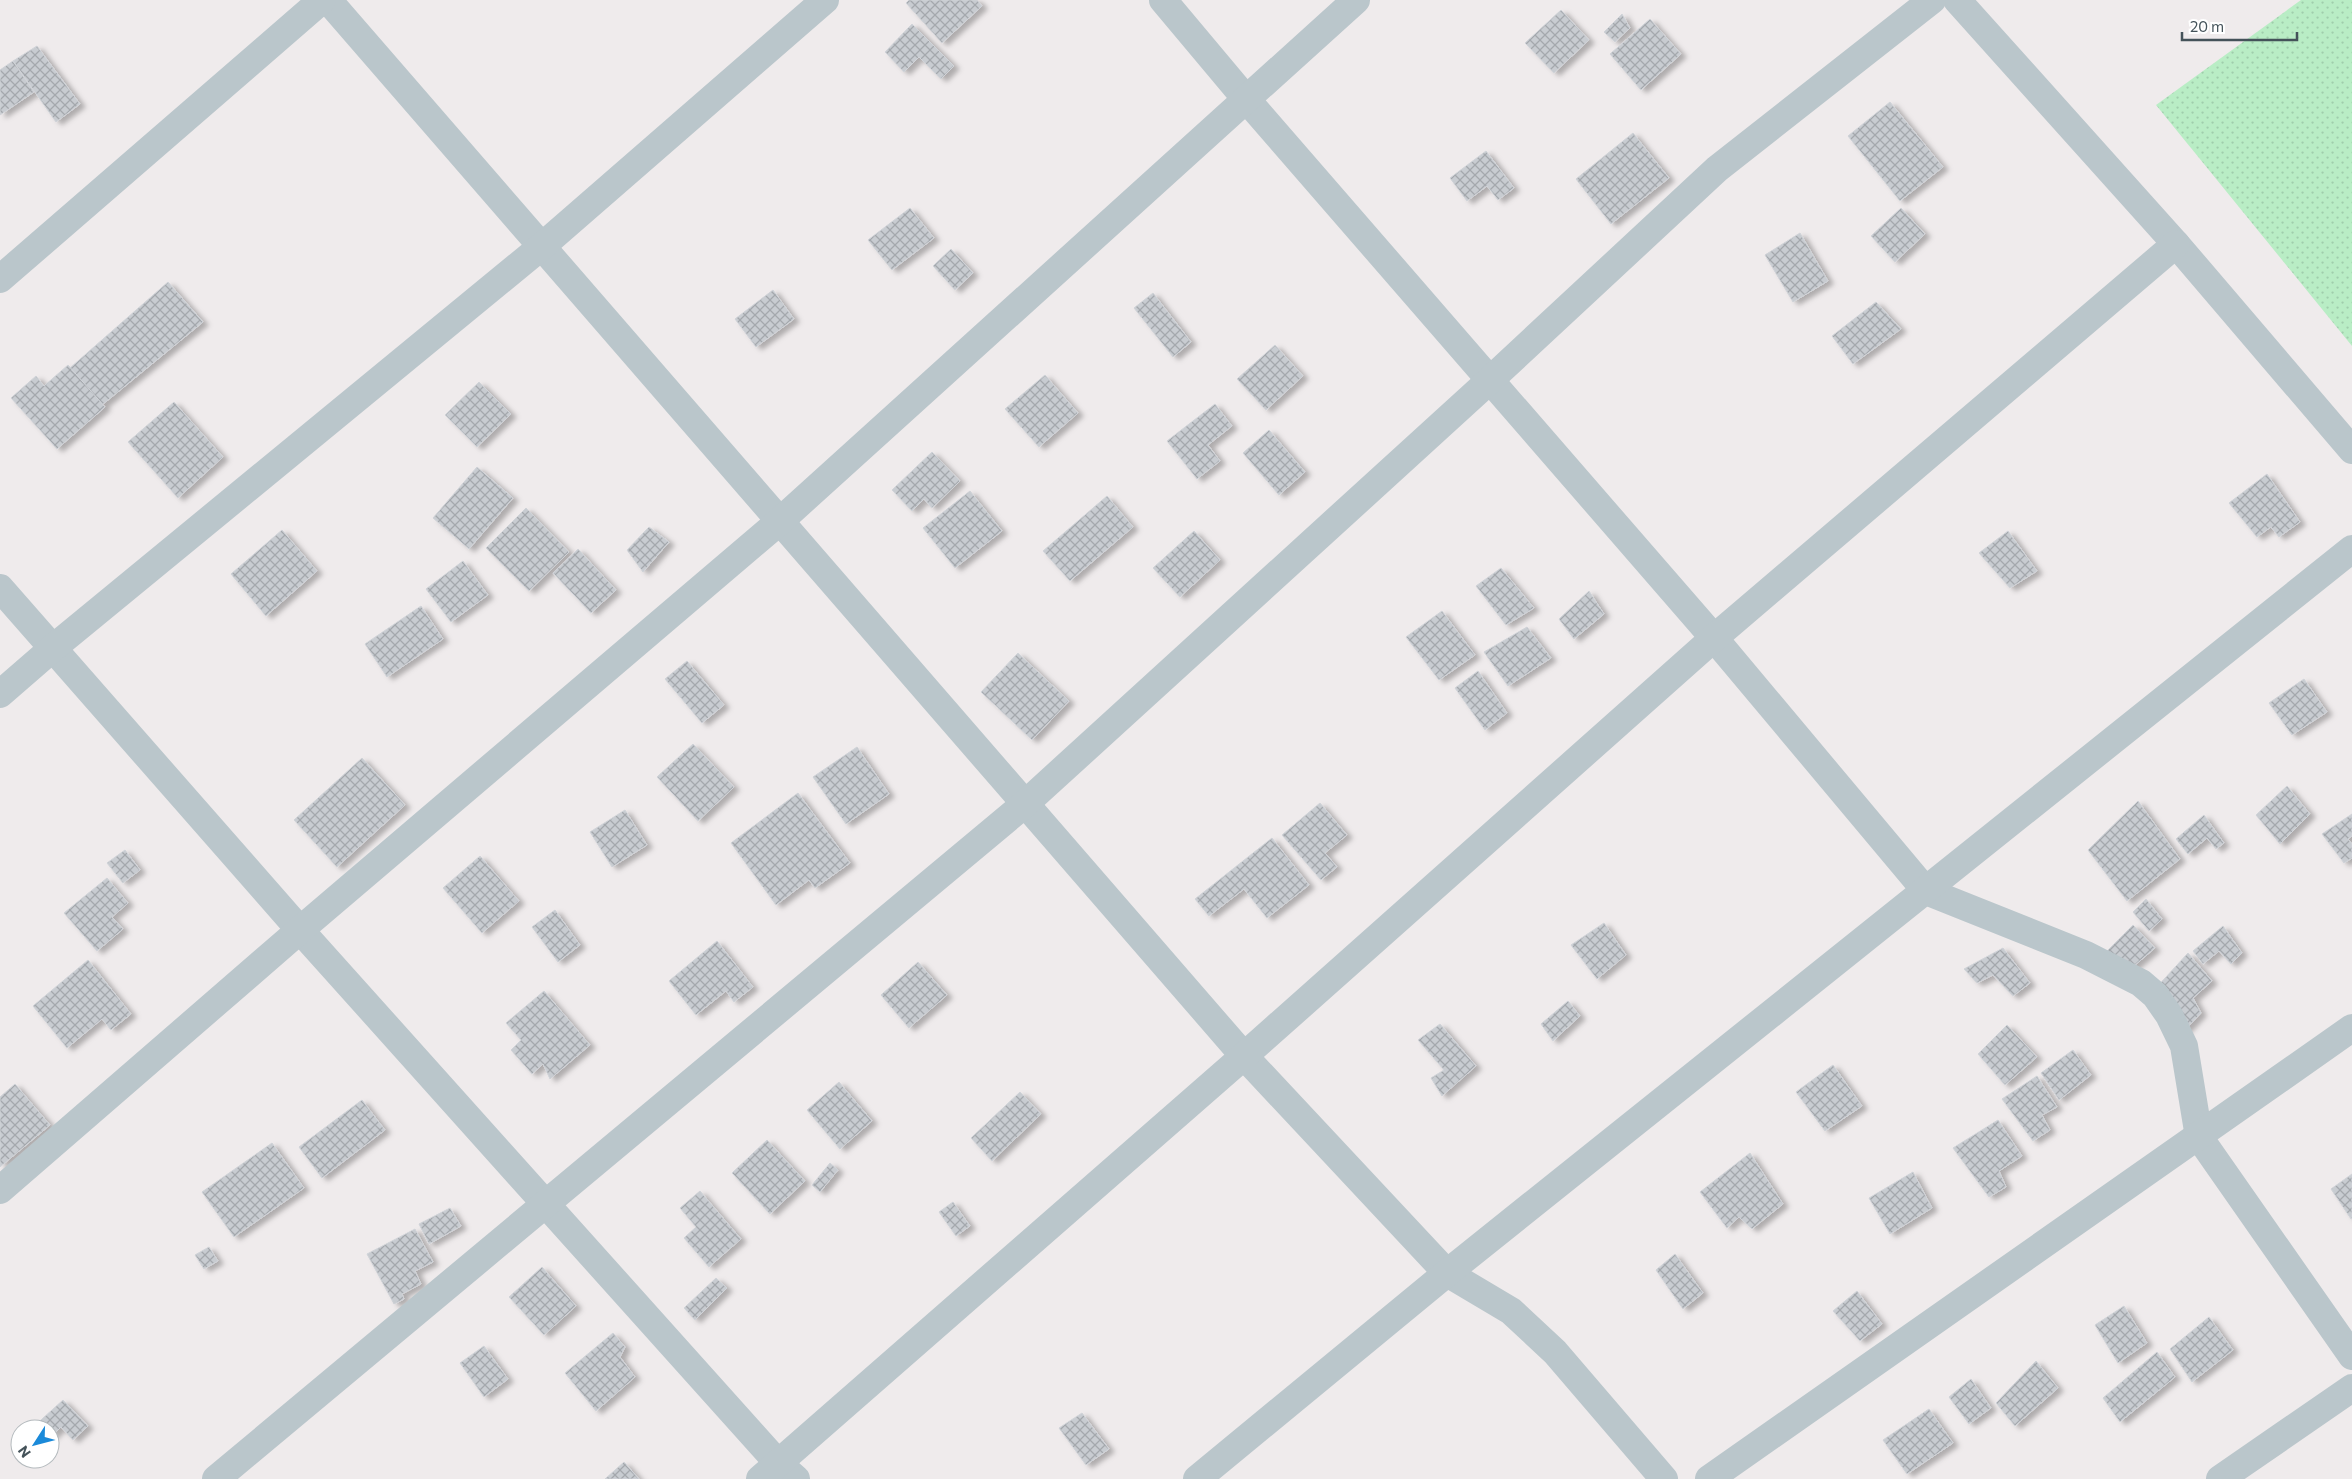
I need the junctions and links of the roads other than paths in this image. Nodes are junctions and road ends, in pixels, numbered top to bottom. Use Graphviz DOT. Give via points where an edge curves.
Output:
graph roads {
  1 [pos="322,0"];
  2 [pos="328,0"];
  3 [pos="825,0"];
  4 [pos="1163,0"];
  5 [pos="1356,0"];
  6 [pos="1932,0"];
  7 [pos="1957,0"];
  8 [pos="1246,100"];
  9 [pos="2176,244"];
  10 [pos="541,247"];
  11 [pos="0,279"];
  12 [pos="1490,381"];
  13 [pos="2352,450"];
  14 [pos="780,521"];
  15 [pos="2352,549"];
  16 [pos="0,588"];
  17 [pos="1714,638"];
  18 [pos="53,648"];
  19 [pos="0,694"];
  20 [pos="1026,803"];
  21 [pos="1926,891"];
  22 [pos="300,930"];
  23 [pos="2352,1028"];
  24 [pos="1244,1056"];
  25 [pos="2199,1137"];
  26 [pos="0,1190"];
  27 [pos="546,1203"];
  28 [pos="1447,1273"];
  29 [pos="2352,1356"];
  30 [pos="2352,1388"];
  31 [pos="778,1474"];
  32 [pos="216,1479"];
  33 [pos="1197,1479"];
  34 [pos="1664,1479"];
  35 [pos="1708,1479"];
  36 [pos="2220,1479"];
  1 -- 11 [label="street"];
  2 -- 10 [label="street"];
  3 -- 10 [label="street"];
  4 -- 8 [label="street"];
  5 -- 8 [label="street"];
  6 -- 12 [label="street" via="1716,169"];
  7 -- 9 [label="street"];
  8 -- 12 [label="street"];
  8 -- 14 [label="street"];
  9 -- 13 [label="street"];
  9 -- 17 [label="street"];
  10 -- 14 [label="street"];
  10 -- 18 [label="street"];
  12 -- 17 [label="street"];
  12 -- 20 [label="street"];
  14 -- 20 [label="street"];
  14 -- 22 [label="street"];
  15 -- 21 [label="street"];
  16 -- 18 [label="street"];
  17 -- 21 [label="street"];
  17 -- 24 [label="street"];
  18 -- 19 [label="street"];
  18 -- 22 [label="street"];
  20 -- 24 [label="street"];
  20 -- 27 [label="street"];
  21 -- 25 [label="street" via="2086,955 2141,983 2169,1015 2184,1046"];
  21 -- 28 [label="street"];
  22 -- 26 [label="street"];
  22 -- 27 [label="street"];
  23 -- 25 [label="street"];
  24 -- 28 [label="street"];
  24 -- 31 [label="street"];
  25 -- 29 [label="street"];
  25 -- 35 [label="street"];
  27 -- 31 [label="street"];
  27 -- 32 [label="street"];
  28 -- 33 [label="street"];
  28 -- 34 [label="street" via="1511,1311 1555,1352"];
  30 -- 36 [label="street"];
}
